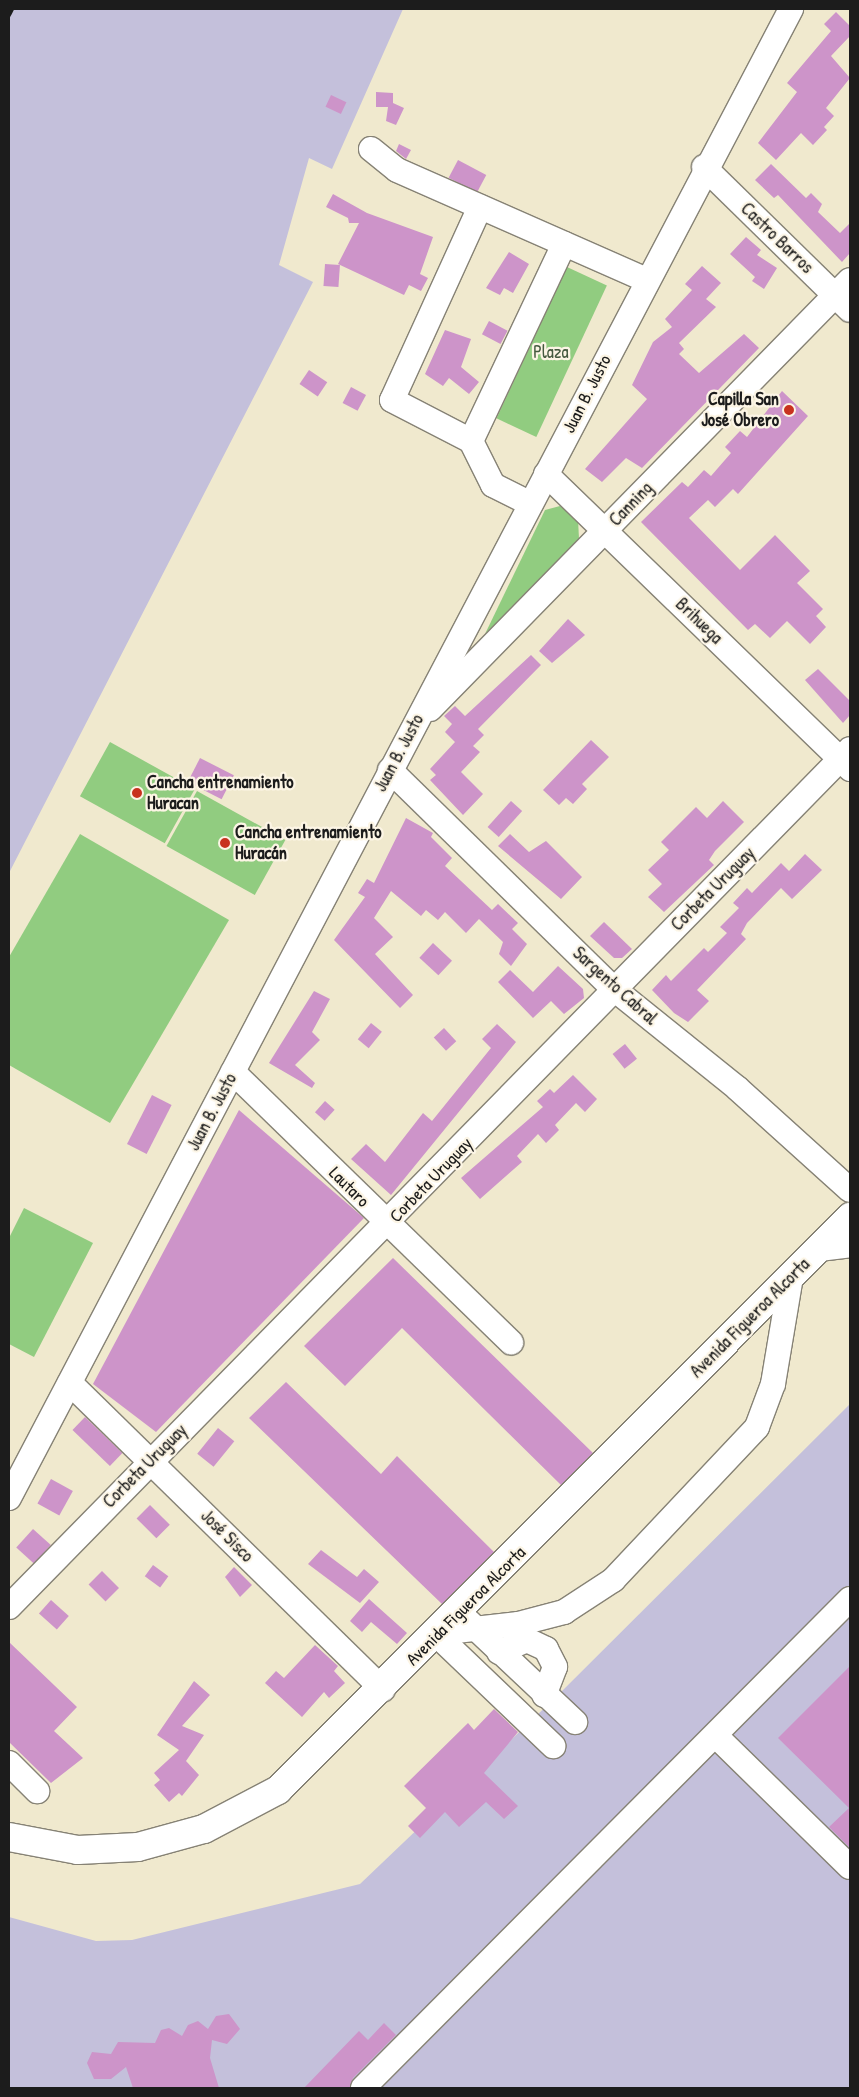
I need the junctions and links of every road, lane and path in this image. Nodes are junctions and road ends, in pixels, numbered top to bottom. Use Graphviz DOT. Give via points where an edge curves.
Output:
graph roads {
  1 [pos="791,9"];
  2 [pos="371,149"];
  3 [pos="704,167"];
  4 [pos="480,207"];
  5 [pos="564,244"];
  6 [pos="646,280"];
  7 [pos="845,295"];
  8 [pos="471,441"];
  9 [pos="546,474"];
  10 [pos="531,504"];
  11 [pos="606,530"];
  12 [pos="412,728"];
  13 [pos="847,759"];
  14 [pos="390,770"];
  15 [pos="614,989"];
  16 [pos="233,1072"];
  17 [pos="850,1190"];
  18 [pos="850,1218"];
  19 [pos="388,1225"];
  20 [pos="850,1245"];
  21 [pos="818,1249"];
  22 [pos="790,1277"];
  23 [pos="511,1342"];
  24 [pos="70,1383"];
  25 [pos="150,1460"];
  26 [pos="9,1498"];
  27 [pos="850,1599"];
  28 [pos="9,1607"];
  29 [pos="468,1620"];
  30 [pos="438,1634"];
  31 [pos="499,1652"];
  32 [pos="383,1690"];
  33 [pos="544,1695"];
  34 [pos="575,1722"];
  35 [pos="716,1736"];
  36 [pos="553,1746"];
  37 [pos="9,1763"];
  38 [pos="37,1791"];
  39 [pos="9,1837"];
  40 [pos="850,1867"];
  41 [pos="363,2088"];
  1 -- 3 [label="street, Juan B. Justo"];
  2 -- 4 [label="street" via="397,170"];
  3 -- 6 [label="street, Juan B. Justo"];
  3 -- 7 [label="street, Castro Barros"];
  4 -- 5 [label="street"];
  4 -- 8 [label="street" via="392,400"];
  5 -- 6 [label="street"];
  5 -- 8 [label="street"];
  6 -- 9 [label="street, Juan B. Justo"];
  7 -- 11 [label="street, Canning"];
  8 -- 10 [label="street" via="493,485"];
  9 -- 10 [label="street, Juan B. Justo"];
  9 -- 11 [label="street, Brihuega"];
  10 -- 12 [label="street, Juan B. Justo"];
  11 -- 12 [label="street, Canning"];
  11 -- 13 [label="street, Brihuega"];
  12 -- 14 [label="street, Juan B. Justo"];
  13 -- 15 [label="street, Corbeta Uruguay"];
  14 -- 15 [label="street, Sargento Cabral"];
  14 -- 16 [label="street, Juan B. Justo"];
  15 -- 17 [label="street, Sargento Cabral" via="737,1088"];
  15 -- 19 [label="street, Corbeta Uruguay"];
  16 -- 19 [label="street, Lautaro"];
  16 -- 24 [label="street, Juan B. Justo"];
  18 -- 21 [label="main road, Avenida Figueroa Alcorta"];
  19 -- 23 [label="street, Lautaro"];
  19 -- 25 [label="street, Corbeta Uruguay"];
  20 -- 21 [label="street"];
  21 -- 22 [label="main road, Avenida Figueroa Alcorta"];
  22 -- 29 [label="main road, Avenida Figueroa Alcorta"];
  22 -- 29 [label="street" via="774,1384 757,1427 612,1580 564,1612"];
  24 -- 25 [label="street, José Sisco"];
  24 -- 26 [label="street, Juan B. Justo"];
  25 -- 28 [label="street, Corbeta Uruguay"];
  25 -- 32 [label="street, José Sisco"];
  27 -- 35 [label="street"];
  29 -- 30 [label="main road, Avenida Figueroa Alcorta"];
  29 -- 31 [label="street"];
  30 -- 32 [label="main road, Avenida Figueroa Alcorta"];
  30 -- 36 [label="street"];
  31 -- 33 [label="street"];
  31 -- 33 [label="street" via="527,1640 546,1649 555,1668 551,1688"];
  32 -- 39 [label="main road, Avenida Figueroa Alcorta" via="278,1790 204,1829 138,1847 105,1850 48,1847"];
  33 -- 34 [label="street"];
  35 -- 40 [label="street"];
  35 -- 41 [label="street"];
  37 -- 38 [label="street"];
}
